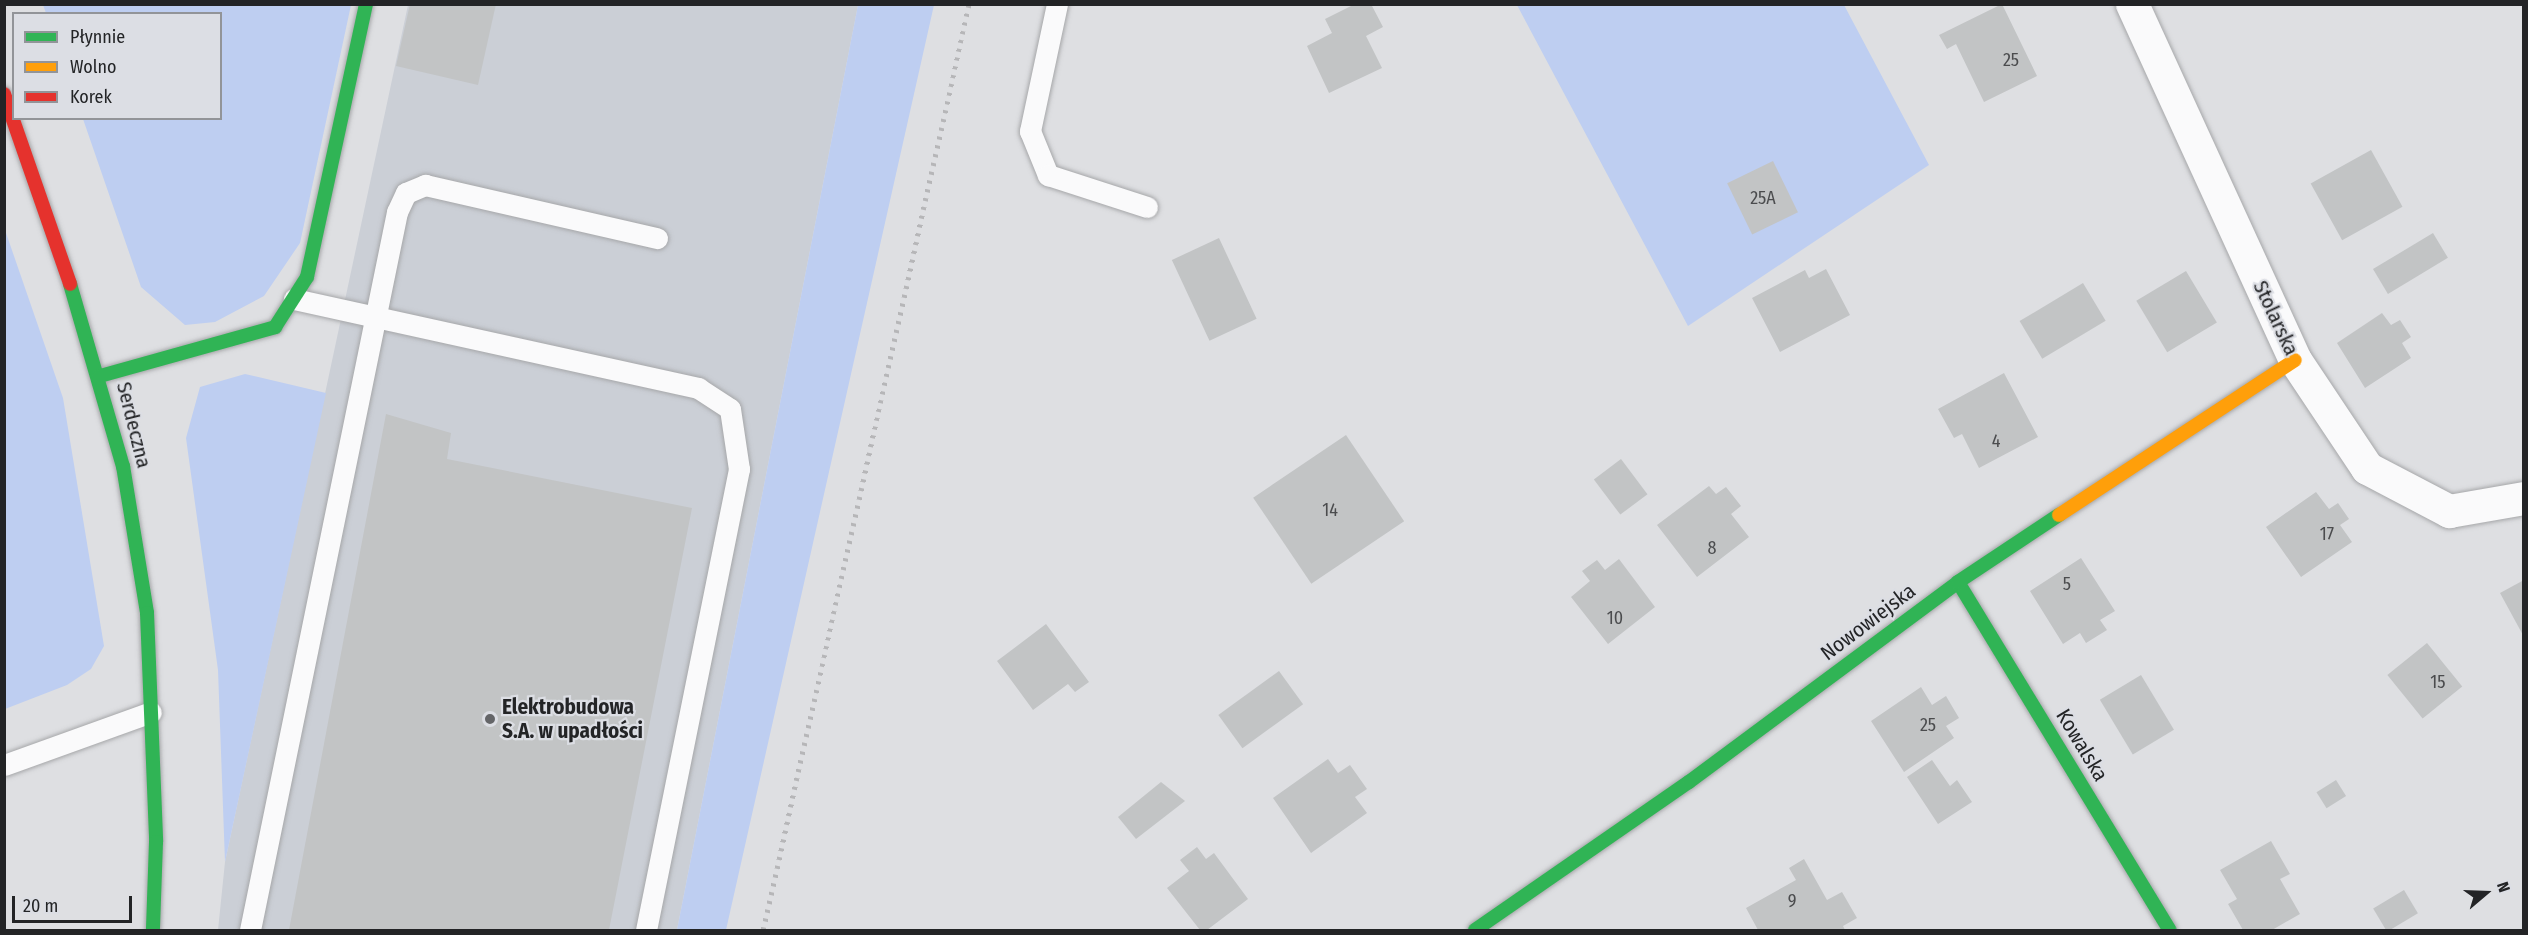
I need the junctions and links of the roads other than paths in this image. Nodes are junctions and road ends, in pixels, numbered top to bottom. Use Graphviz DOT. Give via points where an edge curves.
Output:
graph roads {
  1 [pos="366,4"];
  2 [pos="1057,4"];
  3 [pos="2132,4"];
  4 [pos="4,94"];
  5 [pos="12,118"];
  6 [pos="13,120"];
  7 [pos="1147,207"];
  8 [pos="657,238"];
  9 [pos="294,298"];
  10 [pos="376,317"];
  11 [pos="2295,360"];
  12 [pos="100,376"];
  13 [pos="2523,498"];
  14 [pos="1958,582"];
  15 [pos="151,712"];
  16 [pos="4,765"];
  17 [pos="153,930"];
  18 [pos="250,930"];
  19 [pos="646,930"];
  20 [pos="1475,930"];
  21 [pos="2170,930"];
  1 -- 9 [label="street, Serdeczna" via="307,277"];
  2 -- 7 [label="lane" via="1030,131 1048,175"];
  3 -- 11 [label="street, Stolarska"];
  4 -- 5 [label="street"];
  6 -- 12 [label="street"];
  8 -- 10 [label="lane" via="425,185 406,193 397,212"];
  9 -- 10 [label="lane"];
  9 -- 12 [label="street, Serdeczna" via="276,327"];
  10 -- 18 [label="lane"];
  10 -- 19 [label="lane" via="698,388 730,409 739,469"];
  11 -- 13 [label="street, Stolarska" via="2367,468 2449,511"];
  11 -- 14 [label="street, Nowowiejska"];
  12 -- 15 [label="street, Serdeczna" via="123,466 147,613"];
  14 -- 20 [label="street, Nowowiejska" via="1689,782"];
  14 -- 21 [label="street, Kowalska"];
  15 -- 16 [label="lane"];
  15 -- 17 [label="street, Serdeczna"];
}
